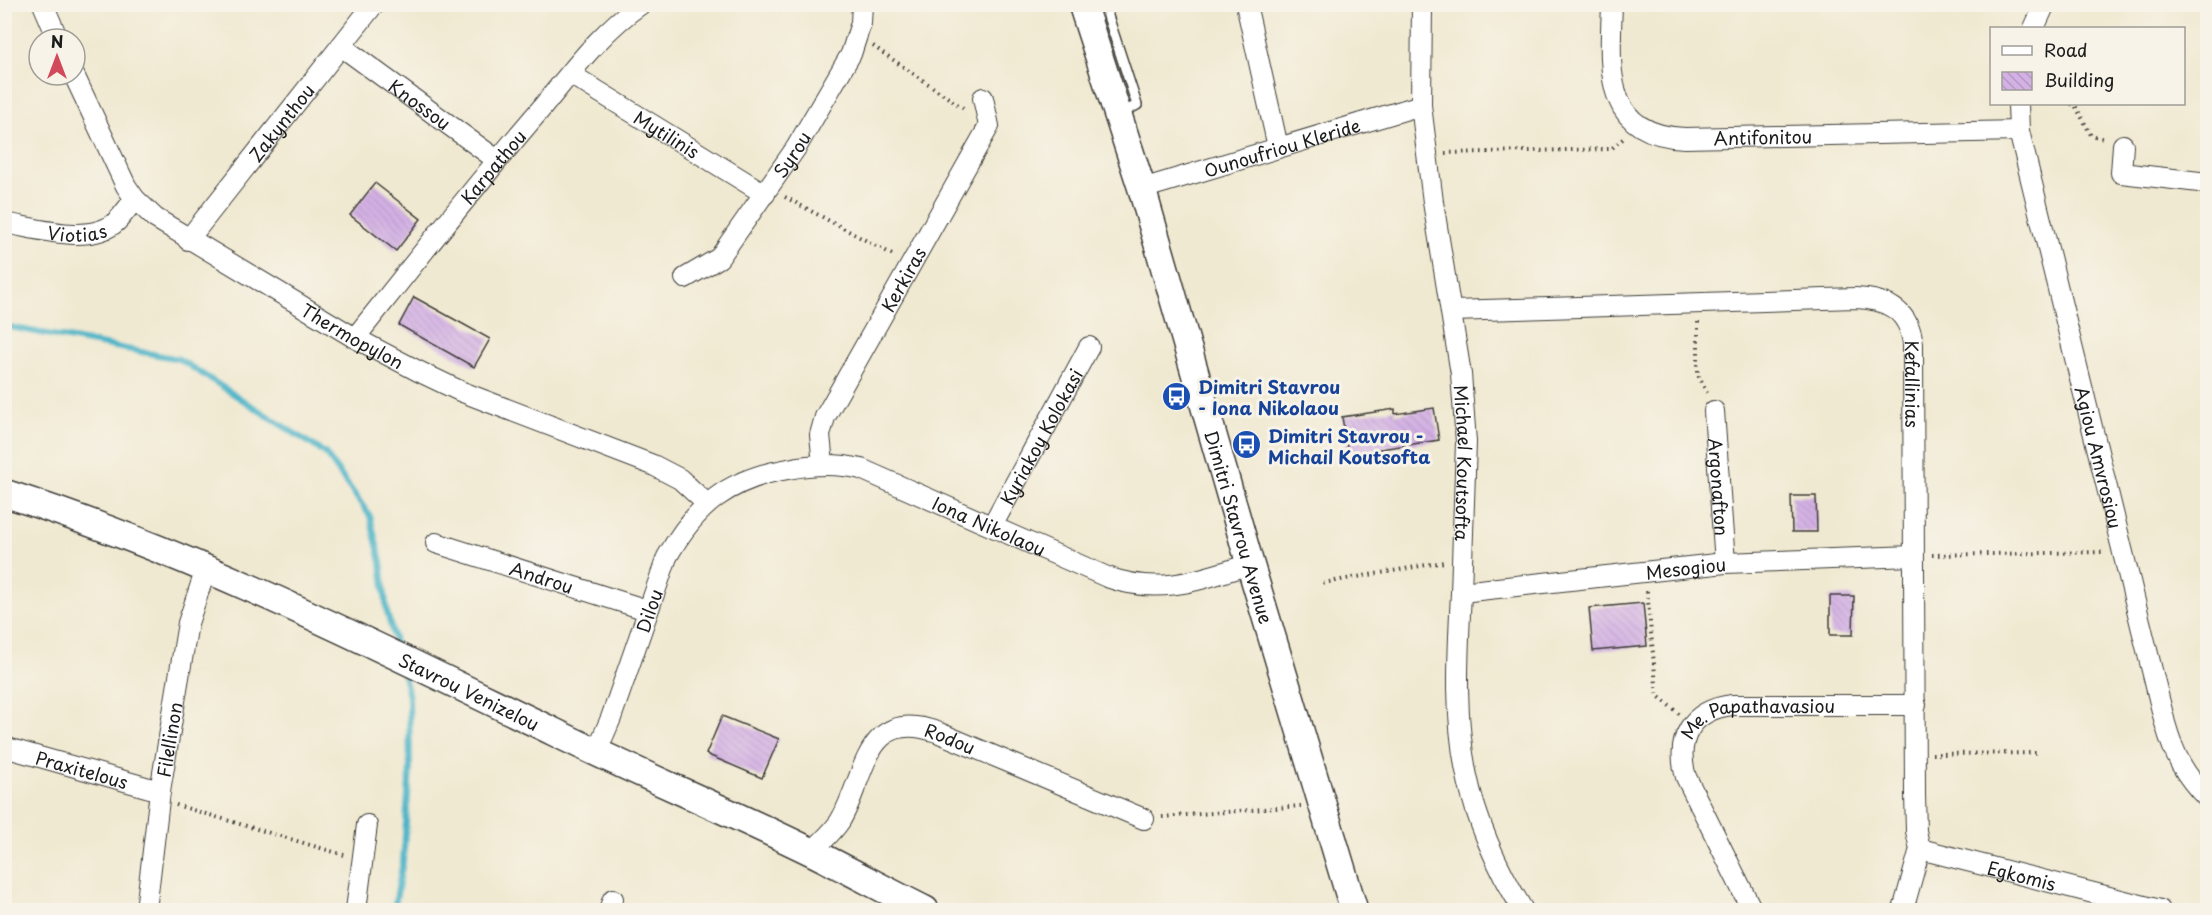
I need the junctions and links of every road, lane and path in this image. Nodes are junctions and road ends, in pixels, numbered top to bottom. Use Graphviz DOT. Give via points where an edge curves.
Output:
graph roads {
  1 [pos="43,4"];
  2 [pos="374,4"];
  3 [pos="641,4"];
  4 [pos="862,4"];
  5 [pos="1082,4"];
  6 [pos="1107,4"];
  7 [pos="1246,4"];
  8 [pos="1422,4"];
  9 [pos="1612,4"];
  10 [pos="2045,4"];
  11 [pos="53,27"];
  12 [pos="2034,27"];
  13 [pos="858,36"];
  14 [pos="341,46"];
  15 [pos="570,74"];
  16 [pos="79,87"];
  17 [pos="983,98"];
  18 [pos="1421,105"];
  19 [pos="2018,105"];
  20 [pos="2075,105"];
  21 [pos="1118,115"];
  22 [pos="1639,125"];
  23 [pos="989,126"];
  24 [pos="2019,131"];
  25 [pos="2124,145"];
  26 [pos="1278,147"];
  27 [pos="1426,153"];
  28 [pos="497,160"];
  29 [pos="2208,183"];
  30 [pos="1142,189"];
  31 [pos="767,191"];
  32 [pos="135,199"];
  33 [pos="4,223"];
  34 [pos="188,240"];
  35 [pos="911,264"];
  36 [pos="685,278"];
  37 [pos="1697,303"];
  38 [pos="1452,311"];
  39 [pos="355,338"];
  40 [pos="1089,347"];
  41 [pos="1714,411"];
  42 [pos="823,464"];
  43 [pos="729,487"];
  44 [pos="4,493"];
  45 [pos="707,504"];
  46 [pos="992,526"];
  47 [pos="436,543"];
  48 [pos="2123,552"];
  49 [pos="1913,556"];
  50 [pos="1462,559"];
  51 [pos="1725,563"];
  52 [pos="1250,564"];
  53 [pos="206,569"];
  54 [pos="1646,572"];
  55 [pos="1323,583"];
  56 [pos="1461,592"];
  57 [pos="647,610"];
  58 [pos="1916,705"];
  59 [pos="1692,725"];
  60 [pos="4,747"];
  61 [pos="596,753"];
  62 [pos="2037,753"];
  63 [pos="1915,754"];
  64 [pos="159,795"];
  65 [pos="2208,799"];
  66 [pos="1322,805"];
  67 [pos="1143,819"];
  68 [pos="367,825"];
  69 [pos="1920,849"];
  70 [pos="811,852"];
  71 [pos="362,860"];
  72 [pos="911,907"];
  73 [pos="146,910"];
  74 [pos="356,910"];
  75 [pos="1354,910"];
  76 [pos="1523,910"];
  77 [pos="1752,910"];
  78 [pos="1903,910"];
  79 [pos="2160,910"];
  1 -- 11 [label="street"];
  2 -- 14 [label="street, Zakynthou"];
  3 -- 15 [label="street, Karpathou" via="607,32"];
  4 -- 13 [label="street, Syrou"];
  5 -- 21 [label="street, Dimitri Stavrou Avenue"];
  6 -- 21 [label="lane" via="1137,105"];
  7 -- 26 [label="street"];
  8 -- 18 [label="street, Michael Koutsofta"];
  9 -- 22 [label="street, Antifonitou" via="1610,64 1614,89 1624,110"];
  10 -- 12 [label="street"];
  13 -- 23 [label="path"];
  13 -- 31 [label="street, Syrou" via="844,68"];
  14 -- 28 [label="street, Knossou"];
  14 -- 34 [label="street, Zakynthou"];
  15 -- 28 [label="street, Karpathou"];
  15 -- 31 [label="street, Mytilinis"];
  16 -- 32 [label="street, Thermopylon"];
  17 -- 23 [label="street"];
  18 -- 26 [label="street, Ounoufriou Kleride"];
  18 -- 27 [label="street, Michael Koutsofta"];
  19 -- 24 [label="street, Agiou Amvrosiou"];
  20 -- 25 [label="path" via="2091,135"];
  21 -- 30 [label="street, Dimitri Stavrou Avenue"];
  22 -- 24 [label="street, Antifonitou" via="1665,136 1685,138"];
  22 -- 27 [label="path" via="1611,149"];
  23 -- 35 [label="street, Kerkiras"];
  24 -- 48 [label="street, Agiou Amvrosiou"];
  25 -- 29 [label="street" via="2121,173"];
  26 -- 30 [label="street, Ounoufriou Kleride"];
  27 -- 38 [label="street, Michael Koutsofta"];
  28 -- 39 [label="street, Karpathou"];
  30 -- 52 [label="street, Dimitri Stavrou Avenue"];
  31 -- 35 [label="path"];
  31 -- 36 [label="street, Syrou" via="719,258"];
  32 -- 33 [label="street, Viotias" via="117,221 90,233"];
  32 -- 34 [label="street, Thermopylon"];
  34 -- 39 [label="street, Thermopylon"];
  35 -- 42 [label="street, Kerkiras" via="825,417 820,435"];
  37 -- 38 [label="street, Kefallinias"];
  37 -- 41 [label="path" via="1698,375"];
  37 -- 49 [label="street, Kefallinias" via="1865,298 1890,304 1904,318 1913,344"];
  38 -- 50 [label="street, Michael Koutsofta" via="1465,406"];
  39 -- 45 [label="street, Thermopylon" via="460,391 653,465 680,479"];
  40 -- 46 [label="street, Kyriakoy Kolokasi"];
  41 -- 51 [label="street, Argonafton"];
  42 -- 43 [label="street, Iona Nikolaou" via="781,470"];
  42 -- 46 [label="street, Iona Nikolaou" via="850,466 875,474"];
  43 -- 45 [label="street, Dilou"];
  44 -- 53 [label="street, Stavrou Venizelou"];
  45 -- 57 [label="street, Dilou" via="670,550"];
  46 -- 52 [label="street, Iona Nikolaou" via="1107,577 1142,586 1182,584"];
  47 -- 57 [label="street, Androu"];
  48 -- 49 [label="path"];
  48 -- 65 [label="street, Agiou Amvrosiou" via="2170,742 2186,776"];
  49 -- 51 [label="street, Mesogiou"];
  49 -- 58 [label="street, Kefallinias"];
  50 -- 55 [label="path"];
  50 -- 56 [label="street, Michael Koutsofta"];
  51 -- 54 [label="street, Mesogiou"];
  52 -- 66 [label="street, Dimitri Stavrou Avenue"];
  53 -- 61 [label="street, Stavrou Venizelou" via="377,646"];
  53 -- 64 [label="street, Filellinon" via="188,623"];
  54 -- 56 [label="street, Mesogiou"];
  54 -- 59 [label="path" via="1657,695"];
  56 -- 76 [label="street, Michael Koutsofta" via="1458,704 1467,778 1490,848"];
  57 -- 61 [label="street, Dilou"];
  58 -- 59 [label="street, Me. Papathavasiou" via="1732,705 1708,711"];
  58 -- 63 [label="street, Kefallinias"];
  59 -- 77 [label="street, Me. Papathavasiou" via="1682,745 1686,777"];
  60 -- 64 [label="street, Praxitelous"];
  61 -- 70 [label="street, Stavrou Venizelou"];
  62 -- 63 [label="path"];
  63 -- 69 [label="street, Kefallinias" via="1916,831"];
  64 -- 71 [label="path"];
  64 -- 73 [label="street, Filellinon"];
  66 -- 67 [label="path"];
  66 -- 75 [label="street, Dimitri Stavrou Avenue"];
  67 -- 70 [label="street, Rodou" via="937,732 899,727 884,734 871,749 840,821"];
  68 -- 71 [label="street"];
  69 -- 78 [label="street, Kefallinias"];
  69 -- 79 [label="street, Egkomis"];
  70 -- 72 [label="street, Stavrou Venizelou"];
  71 -- 74 [label="street"];
}
